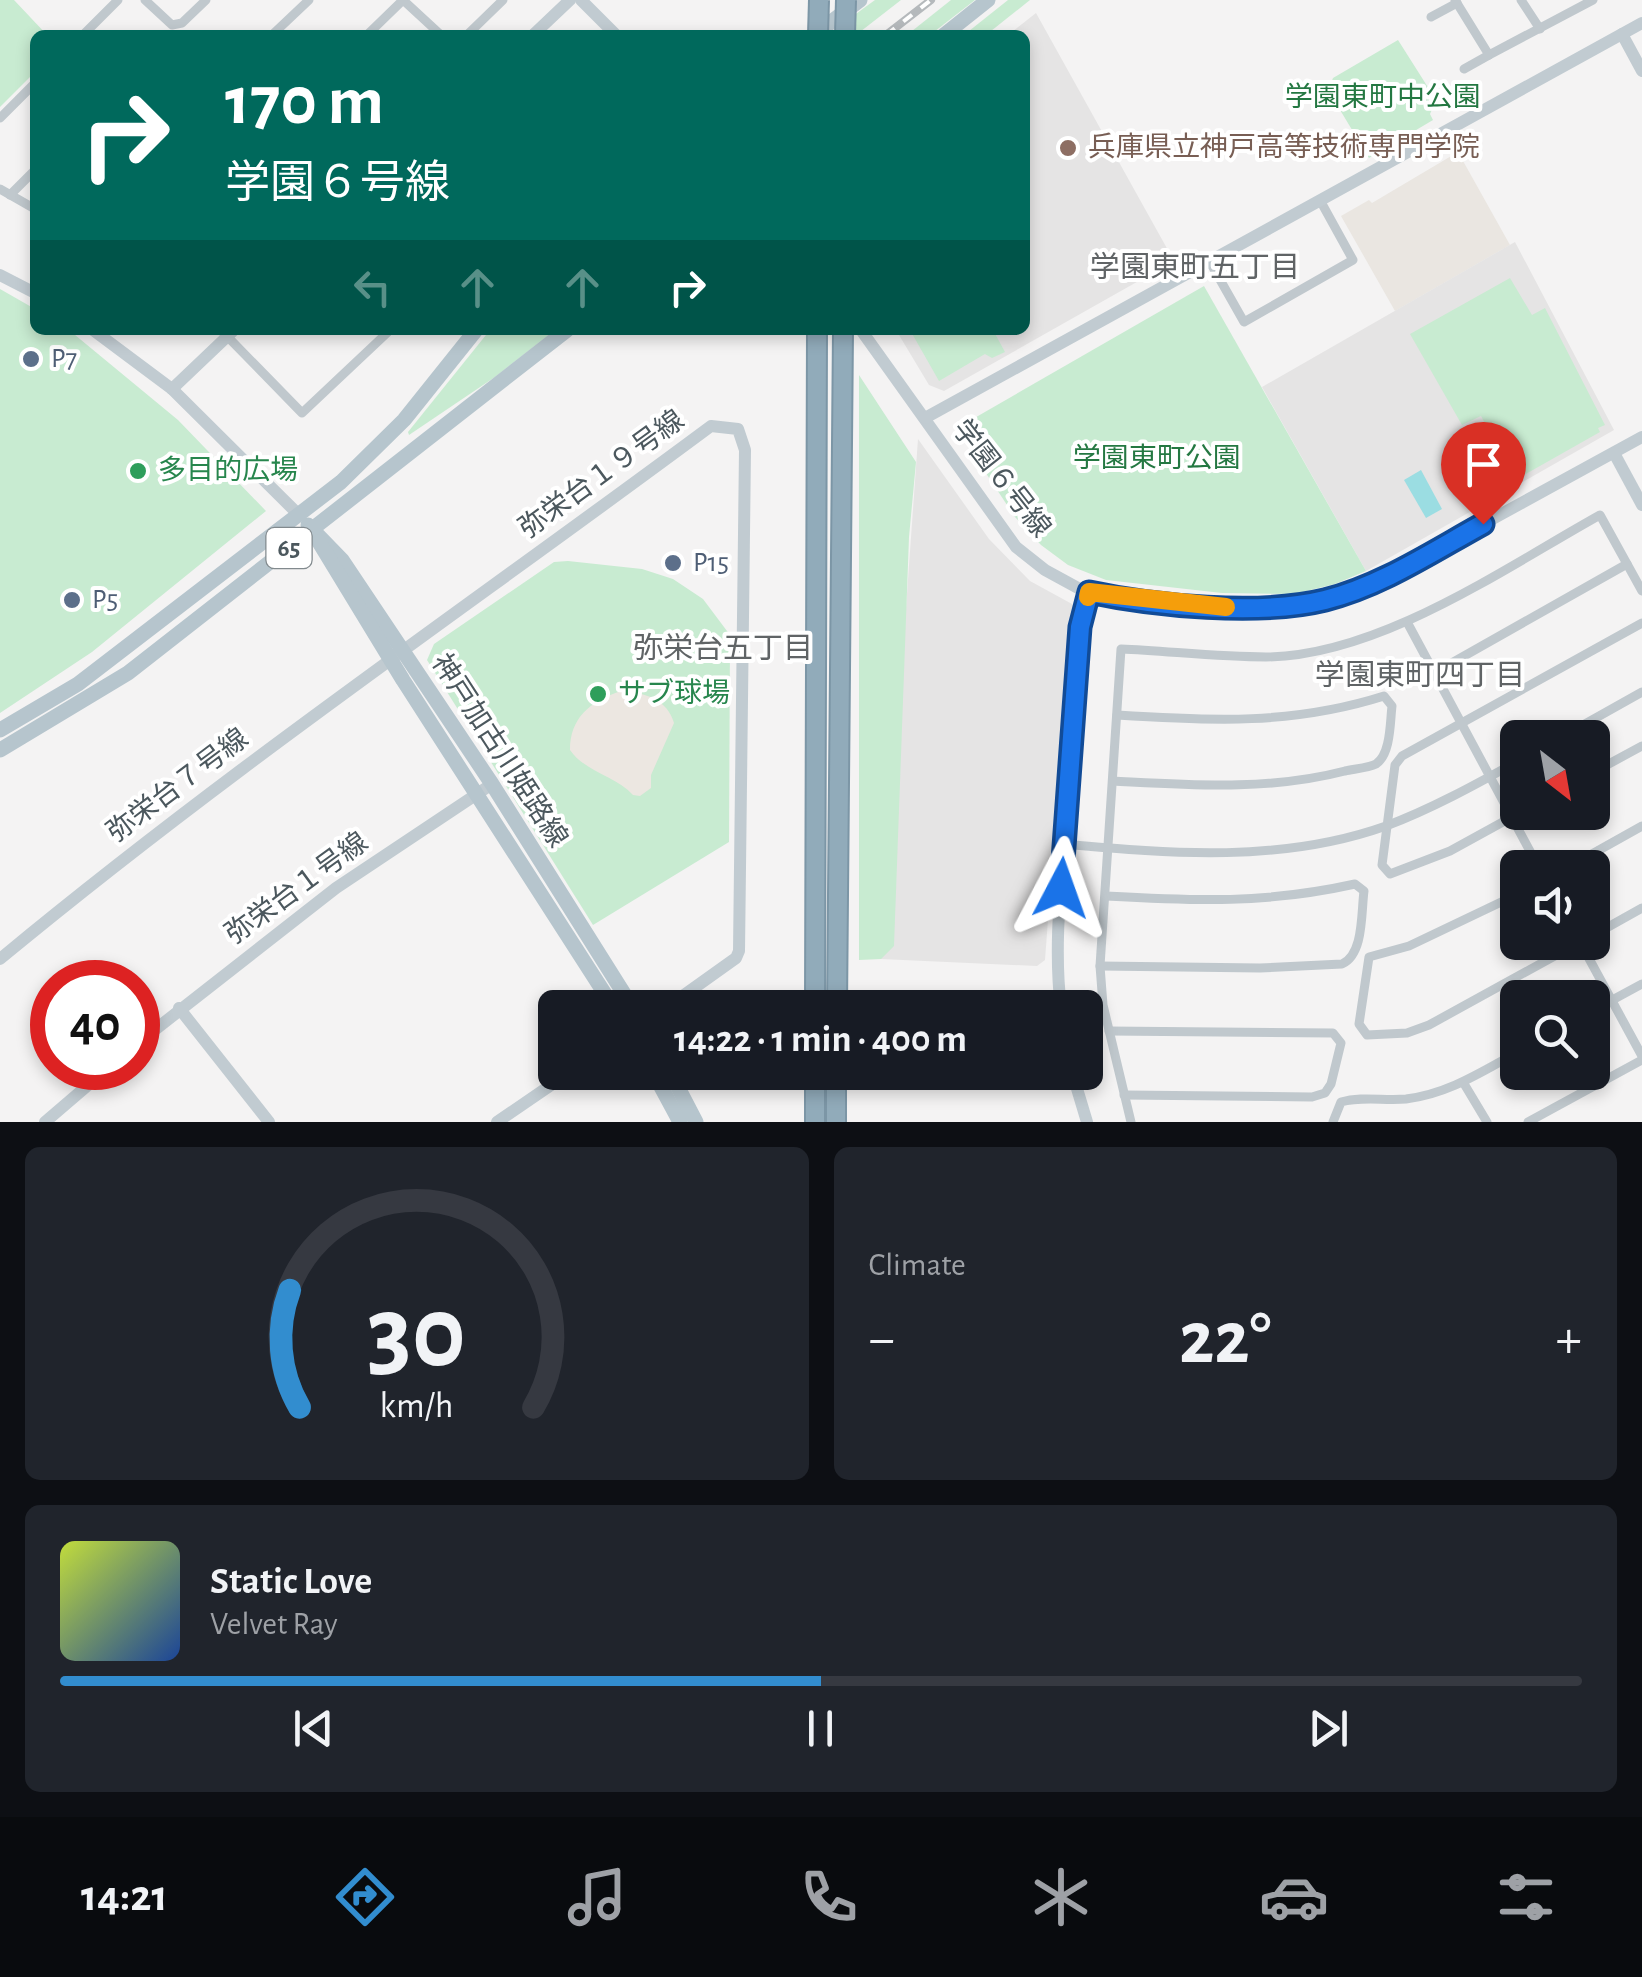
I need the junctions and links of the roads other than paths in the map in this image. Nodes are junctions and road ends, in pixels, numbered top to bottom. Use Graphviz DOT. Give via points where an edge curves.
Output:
graph roads {
  1 [pos="118,0"];
  2 [pos="145,0"];
  3 [pos="206,0"];
  4 [pos="309,0"];
  5 [pos="403,0"];
  6 [pos="503,0"];
  7 [pos="570,0"];
  8 [pos="581,0"];
  9 [pos="818,0"];
  10 [pos="846,0"];
  11 [pos="860,0"];
  12 [pos="988,0"];
  13 [pos="1470,0"];
  14 [pos="1521,0"];
  15 [pos="1586,2"];
  16 [pos="1457,3"];
  17 [pos="1432,17"];
  18 [pos="1642,23"];
  19 [pos="1540,29"];
  20 [pos="88,30"];
  21 [pos="277,30"];
  22 [pos="372,30"];
  23 [pos="436,30"];
  24 [pos="472,30"];
  25 [pos="538,30"];
  26 [pos="611,30"];
  27 [pos="816,30"];
  28 [pos="822,30"];
  29 [pos="845,30"];
  30 [pos="950,30"];
  31 [pos="1622,34"];
  32 [pos="1489,55"];
  33 [pos="1464,69"];
  34 [pos="1642,71"];
  35 [pos="30,88"];
  36 [pos="0,118"];
  37 [pos="30,174"];
  38 [pos="5,192"];
  39 [pos="1321,202"];
  40 [pos="30,206"];
  41 [pos="1210,262"];
  42 [pos="0,275"];
  43 [pos="30,290"];
  44 [pos="100,335"];
  45 [pos="225,335"];
  46 [pos="231,335"];
  47 [pos="385,335"];
  48 [pos="472,335"];
  49 [pos="561,335"];
  50 [pos="817,335"];
  51 [pos="843,335"];
  52 [pos="865,335"];
  53 [pos="172,389"];
  54 [pos="925,418"];
  55 [pos="1642,437"];
  56 [pos="1614,453"];
  57 [pos="1642,505"];
  58 [pos="299,515"];
  59 [pos="312,530"];
  60 [pos="1627,564"];
  61 [pos="1642,591"];
  62 [pos="1089,592"];
  63 [pos="1407,622"];
  64 [pos="1642,623"];
  65 [pos="396,655"];
  66 [pos="1434,673"];
  67 [pos="1642,692"];
  68 [pos="1117,716"];
  69 [pos="1592,720"];
  70 [pos="1461,725"];
  71 [pos="0,730"];
  72 [pos="1642,746"];
  73 [pos="0,750"];
  74 [pos="1610,763"];
  75 [pos="1500,771"];
  76 [pos="1489,777"];
  77 [pos="1114,781"];
  78 [pos="492,784"];
  79 [pos="1500,792"];
  80 [pos="478,794"];
  81 [pos="1500,823"];
  82 [pos="1386,826"];
  83 [pos="1642,826"];
  84 [pos="1064,844"];
  85 [pos="1110,848"];
  86 [pos="1599,850"];
  87 [pos="1106,896"];
  88 [pos="1500,903"];
  89 [pos="1642,908"];
  90 [pos="1610,926"];
  91 [pos="0,959"];
  92 [pos="1549,960"];
  93 [pos="1590,960"];
  94 [pos="1100,966"];
  95 [pos="1642,984"];
  96 [pos="603,990"];
  97 [pos="622,990"];
  98 [pos="691,990"];
  99 [pos="815,990"];
  100 [pos="837,990"];
  101 [pos="1059,990"];
  102 [pos="1612,1000"];
  103 [pos="179,1008"];
  104 [pos="160,1024"];
  105 [pos="1109,1030"];
  106 [pos="1642,1058"];
  107 [pos="1500,1062"];
  108 [pos="1463,1082"];
  109 [pos="82,1090"];
  110 [pos="544,1090"];
  111 [pos="663,1090"];
  112 [pos="679,1090"];
  113 [pos="814,1090"];
  114 [pos="836,1090"];
  115 [pos="1077,1090"];
  116 [pos="1124,1095"];
  117 [pos="45,1122"];
  118 [pos="269,1122"];
  119 [pos="497,1122"];
  120 [pos="680,1122"];
  121 [pos="696,1122"];
  122 [pos="815,1122"];
  123 [pos="836,1122"];
  124 [pos="1087,1122"];
  125 [pos="1131,1122"];
  126 [pos="1333,1122"];
  127 [pos="1487,1122"];
  128 [pos="1528,1122"];
  1 -- 20 [label="street"];
  2 -- 3 [label="street" via="172,25 182,24"];
  4 -- 21 [label="street"];
  5 -- 22 [label="street"];
  5 -- 23 [label="street"];
  6 -- 24 [label="street"];
  7 -- 25 [label="street"];
  8 -- 26 [label="street"];
  9 -- 27 [label="highway, bridge"];
  10 -- 29 [label="highway, bridge"];
  11 -- 28 [label="main road"];
  12 -- 30 [label="main road"];
  13 -- 16 [label="street"];
  14 -- 19 [label="street"];
  15 -- 19 [label="street"];
  16 -- 17 [label="street"];
  16 -- 32 [label="street"];
  18 -- 31 [label="street"];
  19 -- 32 [label="street"];
  31 -- 34 [label="street"];
  31 -- 39 [label="street"];
  32 -- 33 [label="street"];
  35 -- 36 [label="street"];
  37 -- 38 [label="street"];
  38 -- 40 [label="street"];
  39 -- 41 [label="street"];
  39 -- 41 [label="street" via="1353,260 1244,322"];
  41 -- 54 [label="street"];
  42 -- 43 [label="street"];
  44 -- 53 [label="street"];
  45 -- 53 [label="street"];
  46 -- 47 [label="street" via="302,413"];
  48 -- 58 [label="main road, 65" via="392,433"];
  49 -- 59 [label="main road, 65"];
  50 -- 99 [label="highway"];
  51 -- 100 [label="highway"];
  52 -- 54 [label="street, 学園６号線"];
  53 -- 58 [label="street"];
  54 -- 62 [label="street, 学園６号線" via="1016,547"];
  55 -- 56 [label="street, 学園６号線"];
  56 -- 57 [label="street"];
  56 -- 62 [label="street, 学園６号線" via="1381,580 1325,600 1264,610"];
  58 -- 59 [label="main road, 神戸加古川姫路線 / 65"];
  58 -- 71 [label="main road, 65" via="78,684"];
  59 -- 65 [label="main road, 神戸加古川姫路線 / 65"];
  59 -- 73 [label="main road, 65" via="128,672"];
  60 -- 61 [label="street"];
  60 -- 63 [label="street" via="1600,515"];
  60 -- 66 [label="street"];
  62 -- 84 [label="street" via="1080,627"];
  63 -- 66 [label="street"];
  63 -- 68 [label="street" via="1339,645 1267,657 1121,648"];
  64 -- 70 [label="street"];
  65 -- 78 [label="main road, 神戸加古川姫路線 / 65"];
  65 -- 80 [label="main road, 神戸加古川姫路線 / 65"];
  65 -- 91 [label="street, 弥栄台７号線" via="106,871"];
  65 -- 98 [label="street, 弥栄台１９号線" via="711,426 738,429 745,450 739,950"];
  66 -- 70 [label="street"];
  67 -- 69 [label="street"];
  68 -- 77 [label="street"];
  68 -- 77 [label="street" via="1272,720 1384,696 1392,706 1385,753 1376,764 1310,780 1229,787"];
  70 -- 76 [label="street"];
  70 -- 82 [label="street" via="1395,765"];
  72 -- 74 [label="street"];
  75 -- 76 [label="street"];
  76 -- 79 [label="street"];
  76 -- 82 [label="street"];
  77 -- 85 [label="street"];
  78 -- 80 [label="street, 弥栄台１号線"];
  78 -- 97 [label="main road, 神戸加古川姫路線 / 65"];
  80 -- 96 [label="main road, 神戸加古川姫路線 / 65"];
  80 -- 103 [label="street, 弥栄台１号線" via="336,888"];
  81 -- 82 [label="street" via="1390,874 1382,865"];
  82 -- 85 [label="street" via="1249,853"];
  83 -- 86 [label="street"];
  84 -- 85 [label="street"];
  84 -- 101 [label="street"];
  85 -- 87 [label="street"];
  87 -- 94 [label="street"];
  87 -- 94 [label="street" via="1204,902 1355,884 1364,891 1356,951 1342,964"];
  88 -- 92 [label="street" via="1409,946 1369,956 1359,1024 1367,1036 1430,1025"];
  89 -- 90 [label="street"];
  93 -- 102 [label="street"];
  94 -- 105 [label="street"];
  95 -- 102 [label="street"];
  102 -- 106 [label="street"];
  103 -- 104 [label="street, 弥栄台１号線"];
  103 -- 118 [label="street"];
  105 -- 116 [label="street"];
  105 -- 116 [label="street" via="1333,1033 1341,1043 1325,1094"];
  106 -- 128 [label="street"];
  107 -- 108 [label="street"];
  108 -- 126 [label="street" via="1427,1096 1341,1102"];
  108 -- 127 [label="street"];
  109 -- 117 [label="street"];
  110 -- 119 [label="street"];
  111 -- 120 [label="main road"];
  112 -- 121 [label="main road"];
  113 -- 122 [label="highway"];
  114 -- 123 [label="highway"];
  115 -- 124 [label="street"];
  116 -- 125 [label="street"];
}
